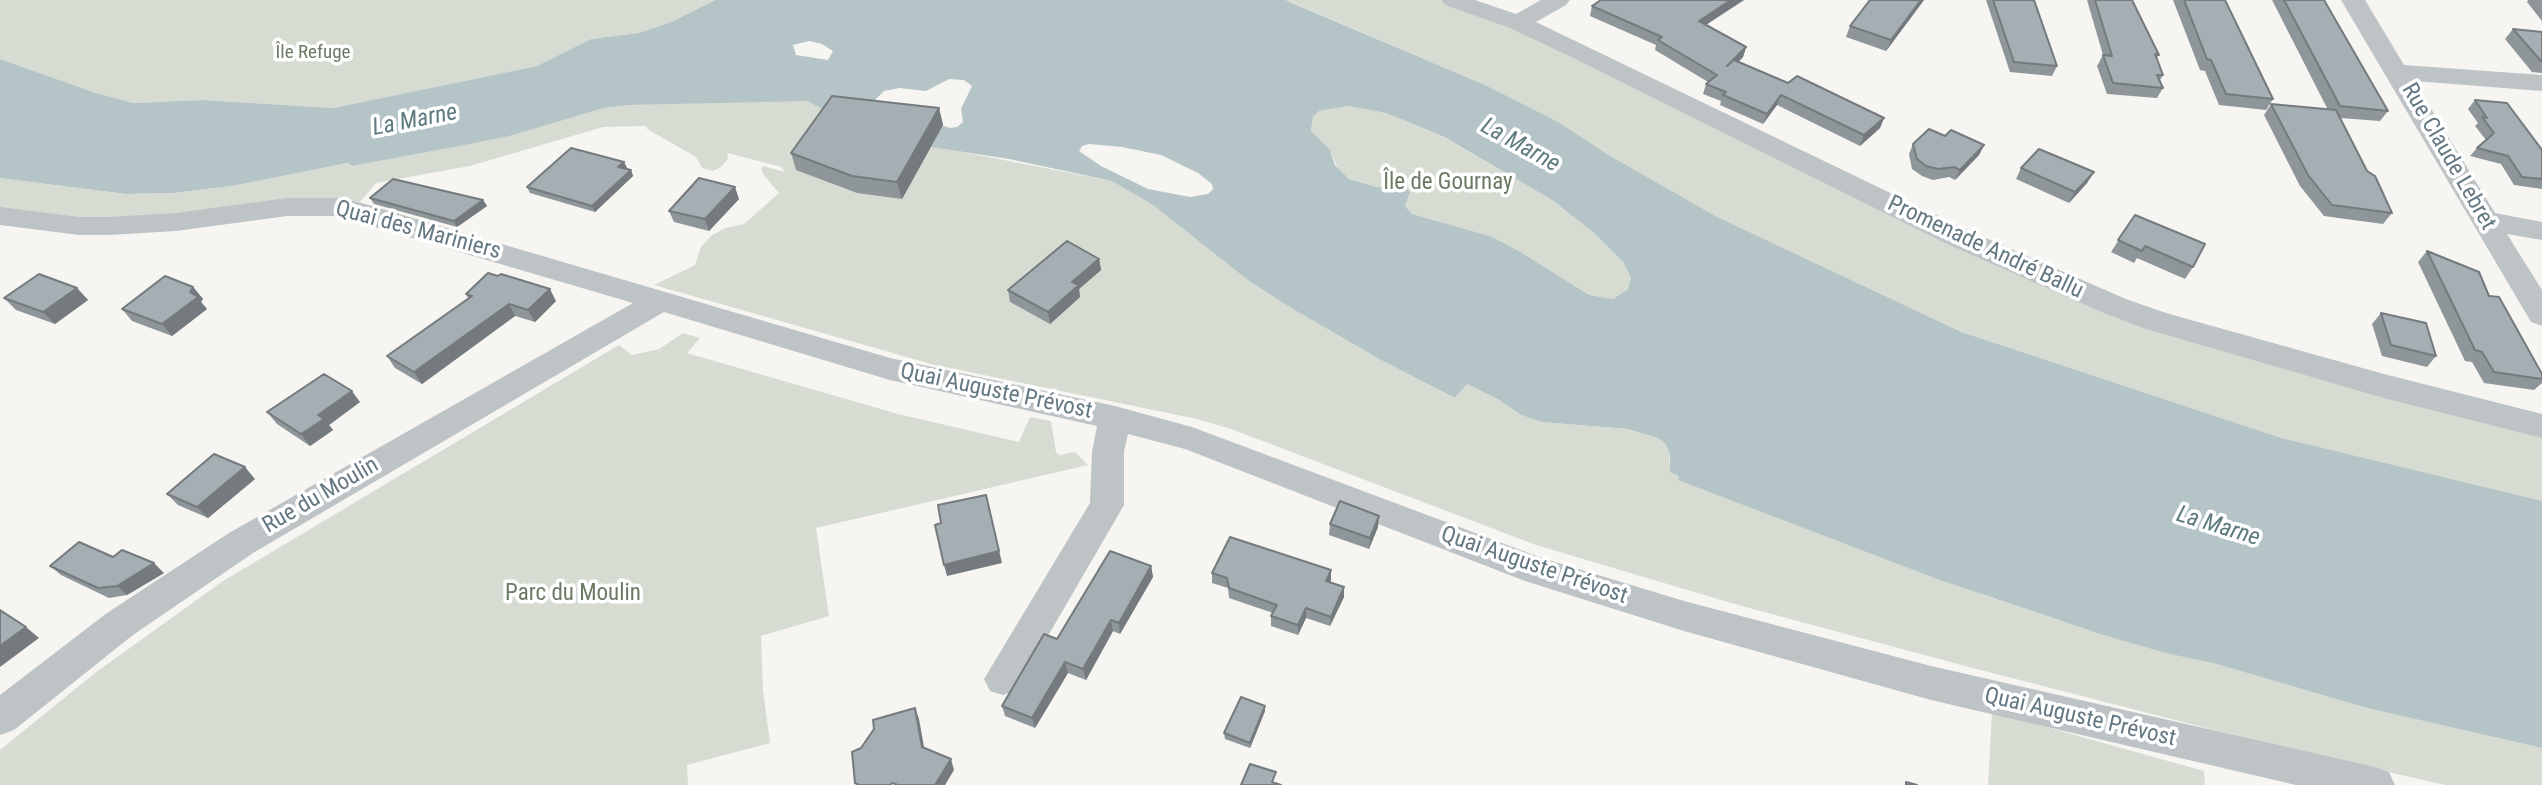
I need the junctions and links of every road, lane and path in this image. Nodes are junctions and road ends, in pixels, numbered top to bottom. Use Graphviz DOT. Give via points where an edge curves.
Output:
graph roads {
  1 [pos="1453,0"];
  2 [pos="1558,0"];
  3 [pos="2353,0"];
  4 [pos="1518,23"];
  5 [pos="2399,72"];
  6 [pos="2542,83"];
  7 [pos="0,216"];
  8 [pos="2486,220"];
  9 [pos="2542,231"];
  10 [pos="660,301"];
  11 [pos="703,315"];
  12 [pos="2542,315"];
  13 [pos="1115,418"];
  14 [pos="2542,426"];
  15 [pos="1003,679"];
  16 [pos="0,718"];
  17 [pos="2375,785"];
  1 -- 4 [label="street, Promenade André Ballu"];
  2 -- 4 [label="street"];
  3 -- 5 [label="street, Rue Claude Lebret"];
  4 -- 14 [label="street, Promenade André Ballu" via="1955,236 2115,306 2384,386"];
  5 -- 6 [label="street"];
  5 -- 8 [label="street, Rue Claude Lebret"];
  7 -- 10 [label="street, Quai des Mariniers" via="79,226 128,226 287,207 337,207"];
  8 -- 9 [label="street"];
  8 -- 12 [label="street, Rue Claude Lebret"];
  10 -- 11 [label="street, Quai des Mariniers"];
  10 -- 16 [label="street, Rue du Moulin" via="241,543 121,624"];
  11 -- 13 [label="street, Quai Auguste Prévost" via="901,372"];
  13 -- 15 [label="street" via="1108,452 1107,505"];
  13 -- 17 [label="street, Quai Auguste Prévost" via="1192,439 1537,570 1684,616 1944,686"];
}
